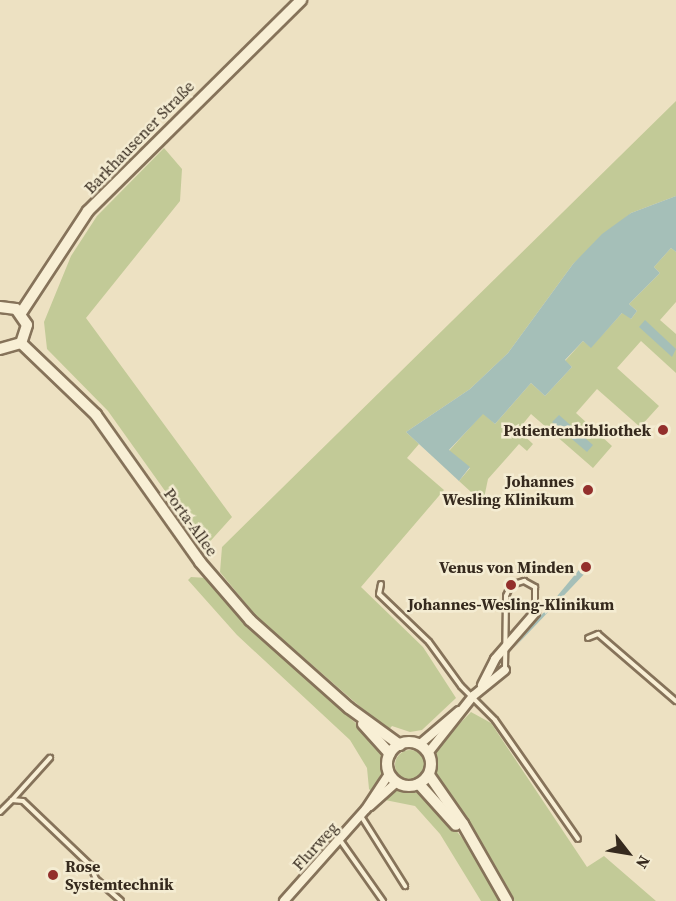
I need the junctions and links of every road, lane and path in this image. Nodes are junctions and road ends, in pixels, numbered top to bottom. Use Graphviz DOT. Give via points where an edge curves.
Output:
graph roads {
  1 [pos="301,0"];
  2 [pos="0,307"];
  3 [pos="21,313"];
  4 [pos="21,343"];
  5 [pos="0,349"];
  6 [pos="381,584"];
  7 [pos="535,613"];
  8 [pos="588,638"];
  9 [pos="507,645"];
  10 [pos="505,670"];
  11 [pos="482,687"];
  12 [pos="473,696"];
  13 [pos="676,701"];
  14 [pos="349,708"];
  15 [pos="460,710"];
  16 [pos="400,745"];
  17 [pos="419,745"];
  18 [pos="428,753"];
  19 [pos="390,754"];
  20 [pos="50,758"];
  21 [pos="429,775"];
  22 [pos="393,778"];
  23 [pos="419,784"];
  24 [pos="12,800"];
  25 [pos="0,812"];
  26 [pos="363,812"];
  27 [pos="578,839"];
  28 [pos="340,840"];
  29 [pos="475,846"];
  30 [pos="405,886"];
  31 [pos="121,901"];
  32 [pos="284,901"];
  33 [pos="382,901"];
  34 [pos="507,901"];
  1 -- 3 [label="street, Barkhausener Straße" via="88,211"];
  2 -- 3 [label="street"];
  3 -- 4 [label="street" via="27,332"];
  4 -- 5 [label="street"];
  4 -- 14 [label="street, Porta-Allee" via="96,415 200,562 250,620"];
  6 -- 12 [label="lane" via="379,594 429,642"];
  7 -- 9 [label="street"];
  7 -- 9 [label="lane" via="535,587 524,581 511,585 506,596"];
  8 -- 13 [label="lane" via="598,634"];
  9 -- 10 [label="lane"];
  9 -- 11 [label="street" via="490,666"];
  10 -- 11 [label="street"];
  11 -- 12 [label="street"];
  12 -- 15 [label="street"];
  12 -- 27 [label="lane" via="495,720"];
  14 -- 16 [label="street, Porta-Allee"];
  14 -- 19 [label="street, Porta-Allee"];
  15 -- 17 [label="street"];
  15 -- 18 [label="street"];
  16 -- 17 [label="street"];
  16 -- 19 [label="street"];
  17 -- 18 [label="street"];
  18 -- 21 [label="street"];
  19 -- 22 [label="street"];
  20 -- 24 [label="lane"];
  21 -- 23 [label="street"];
  21 -- 29 [label="street"];
  22 -- 23 [label="street"];
  22 -- 26 [label="street, Flurweg"];
  23 -- 29 [label="street"];
  24 -- 25 [label="lane"];
  24 -- 31 [label="lane" via="24,801"];
  26 -- 28 [label="street, Flurweg"];
  26 -- 30 [label="lane"];
  28 -- 32 [label="street, Flurweg"];
  28 -- 33 [label="lane"];
  29 -- 34 [label="street"];
}
